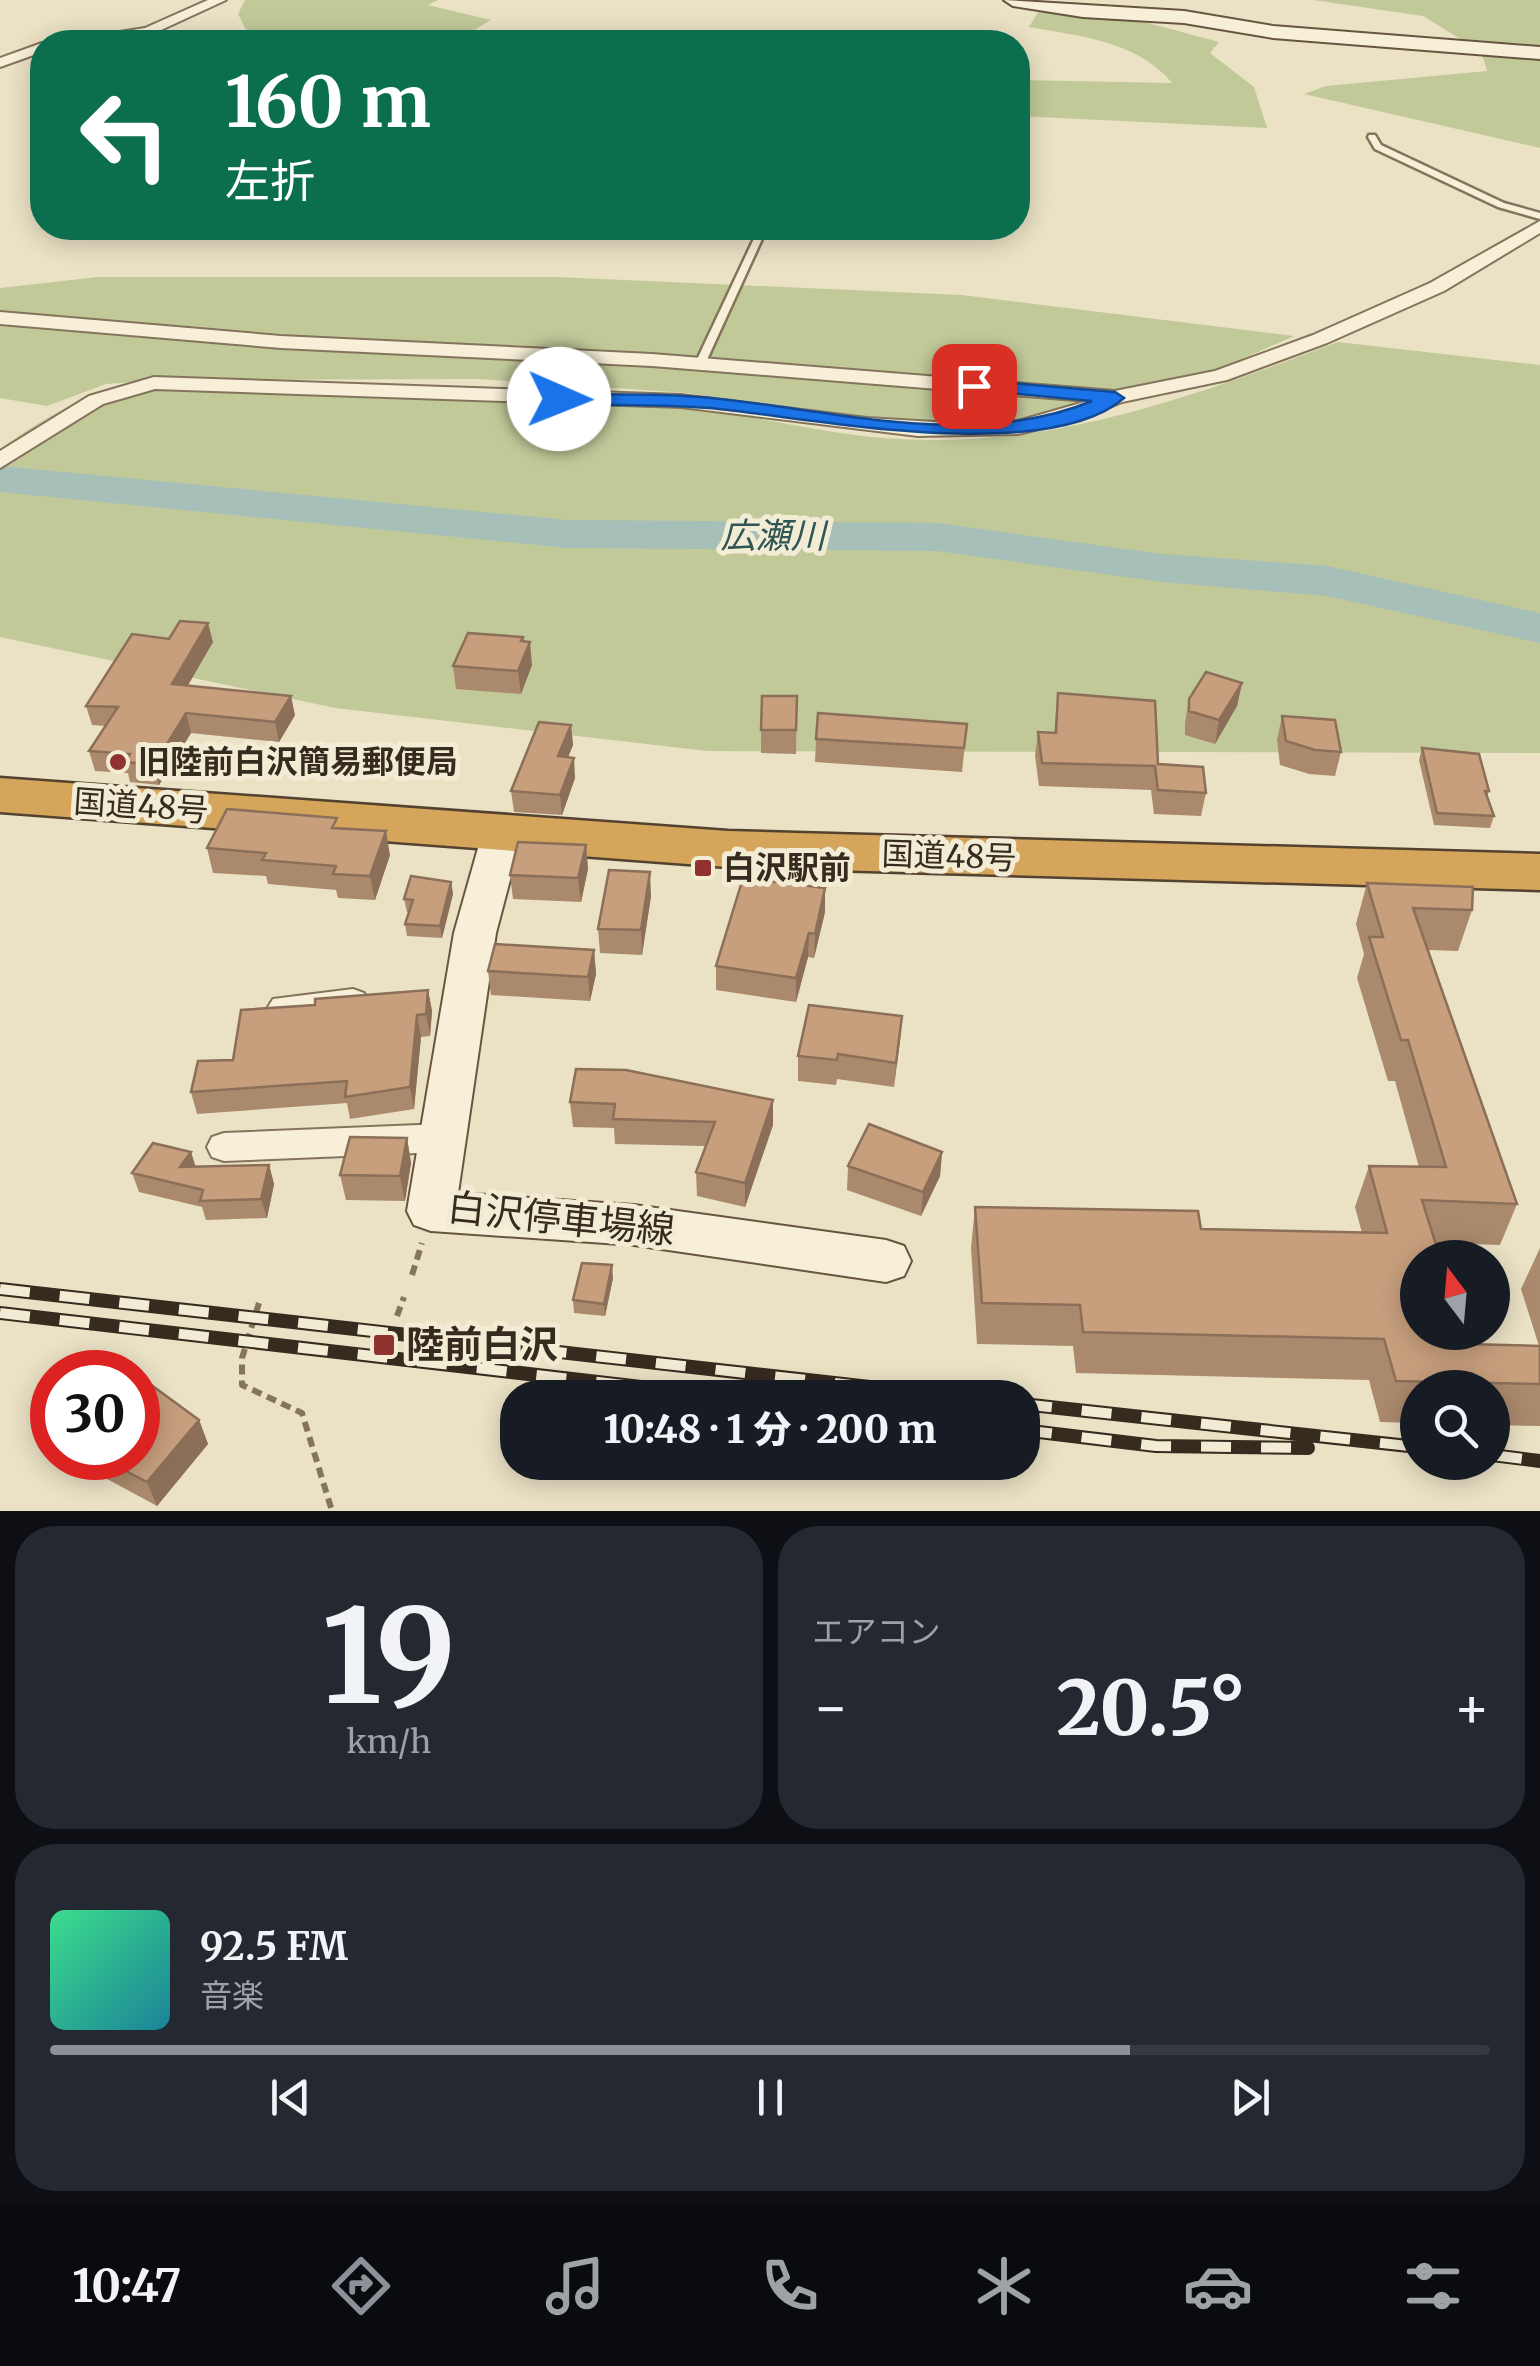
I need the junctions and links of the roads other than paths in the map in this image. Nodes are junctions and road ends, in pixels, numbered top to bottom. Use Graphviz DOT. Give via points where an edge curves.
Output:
graph roads {
  1 [pos="220,0"];
  2 [pos="1013,0"];
  3 [pos="153,30"];
  4 [pos="30,52"];
  5 [pos="1540,53"];
  6 [pos="0,64"];
  7 [pos="1372,137"];
  8 [pos="1540,216"];
  9 [pos="1540,226"];
  10 [pos="757,240"];
  11 [pos="0,318"];
  12 [pos="700,364"];
  13 [pos="1115,398"];
  14 [pos="0,461"];
  15 [pos="0,795"];
  16 [pos="502,834"];
  17 [pos="1540,872"];
  18 [pos="392,998"];
  19 [pos="284,1006"];
  20 [pos="443,1138"];
  21 [pos="224,1147"];
  22 [pos="886,1261"];
  1 -- 3 [label="street"];
  2 -- 5 [label="street" via="1274,32"];
  4 -- 6 [label="street"];
  7 -- 8 [label="lane" via="1378,148"];
  9 -- 13 [label="street" via="1437,287 1320,339 1220,376"];
  10 -- 12 [label="lane"];
  11 -- 12 [label="street" via="281,342"];
  12 -- 13 [label="street"];
  13 -- 14 [label="street" via="1060,420 966,430 718,404 193,382 141,385 96,400"];
  15 -- 16 [label="highway, 国道48号"];
  16 -- 17 [label="highway, 国道48号" via="748,850"];
  16 -- 20 [label="street, 白沢停車場線" via="446,994"];
  18 -- 19 [label="street"];
  20 -- 21 [label="street"];
  20 -- 22 [label="street, 白沢停車場線" via="431,1211 634,1225"];
}
